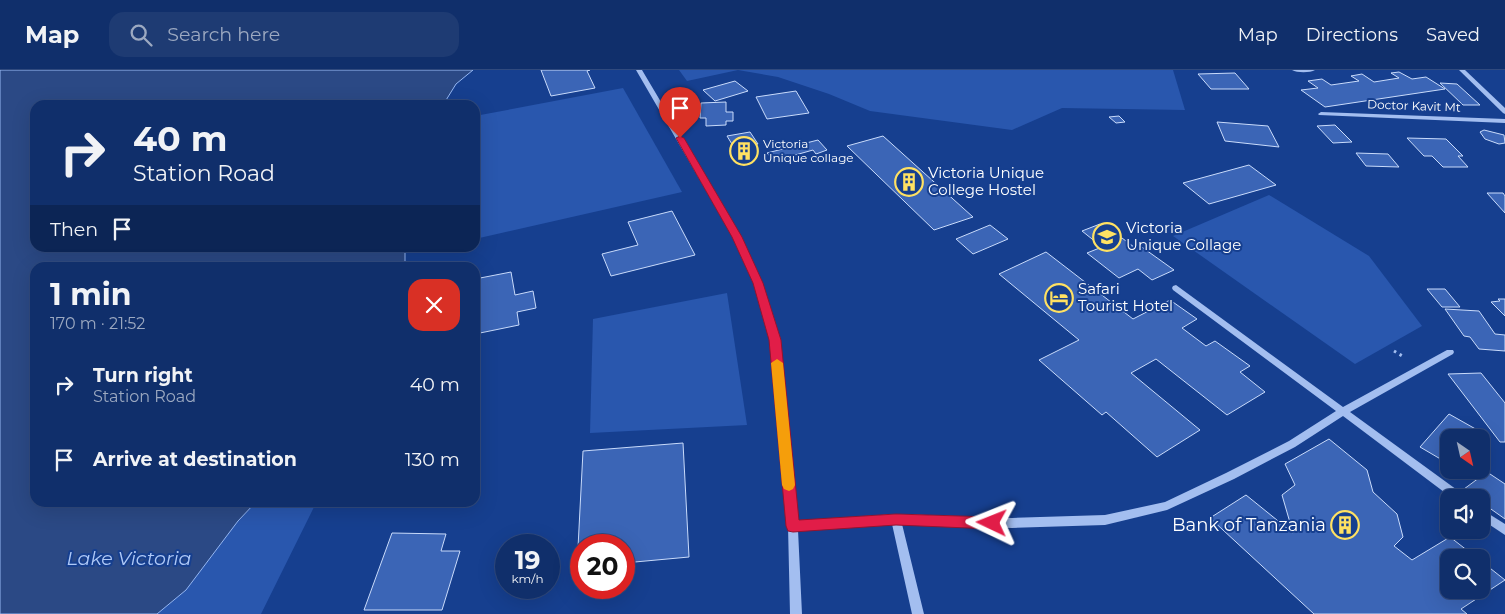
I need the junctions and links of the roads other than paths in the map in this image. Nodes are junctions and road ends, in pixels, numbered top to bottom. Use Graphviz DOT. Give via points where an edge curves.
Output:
graph roads {
  1 [pos="639,70"];
  2 [pos="1295,70"];
  3 [pos="1312,70"];
  4 [pos="1462,70"];
  5 [pos="1505,112"];
  6 [pos="1322,114"];
  7 [pos="1505,120"];
  8 [pos="1176,288"];
  9 [pos="1450,352"];
  10 [pos="1342,412"];
  11 [pos="1448,489"];
  12 [pos="1490,519"];
  13 [pos="896,520"];
  14 [pos="793,526"];
  15 [pos="1505,530"];
  16 [pos="796,614"];
  17 [pos="918,614"];
  1 -- 14 [label="street" via="737,237 758,283 775,340"];
  2 -- 3 [label="street"];
  4 -- 5 [label="street"];
  6 -- 7 [label="street, Doctor Kavit Mt"];
  8 -- 10 [label="street"];
  9 -- 10 [label="street"];
  10 -- 11 [label="street"];
  10 -- 13 [label="street" via="1292,444 1167,506 1105,520 1012,523"];
  12 -- 15 [label="street"];
  13 -- 14 [label="street"];
  13 -- 17 [label="street"];
  14 -- 16 [label="street"];
}
